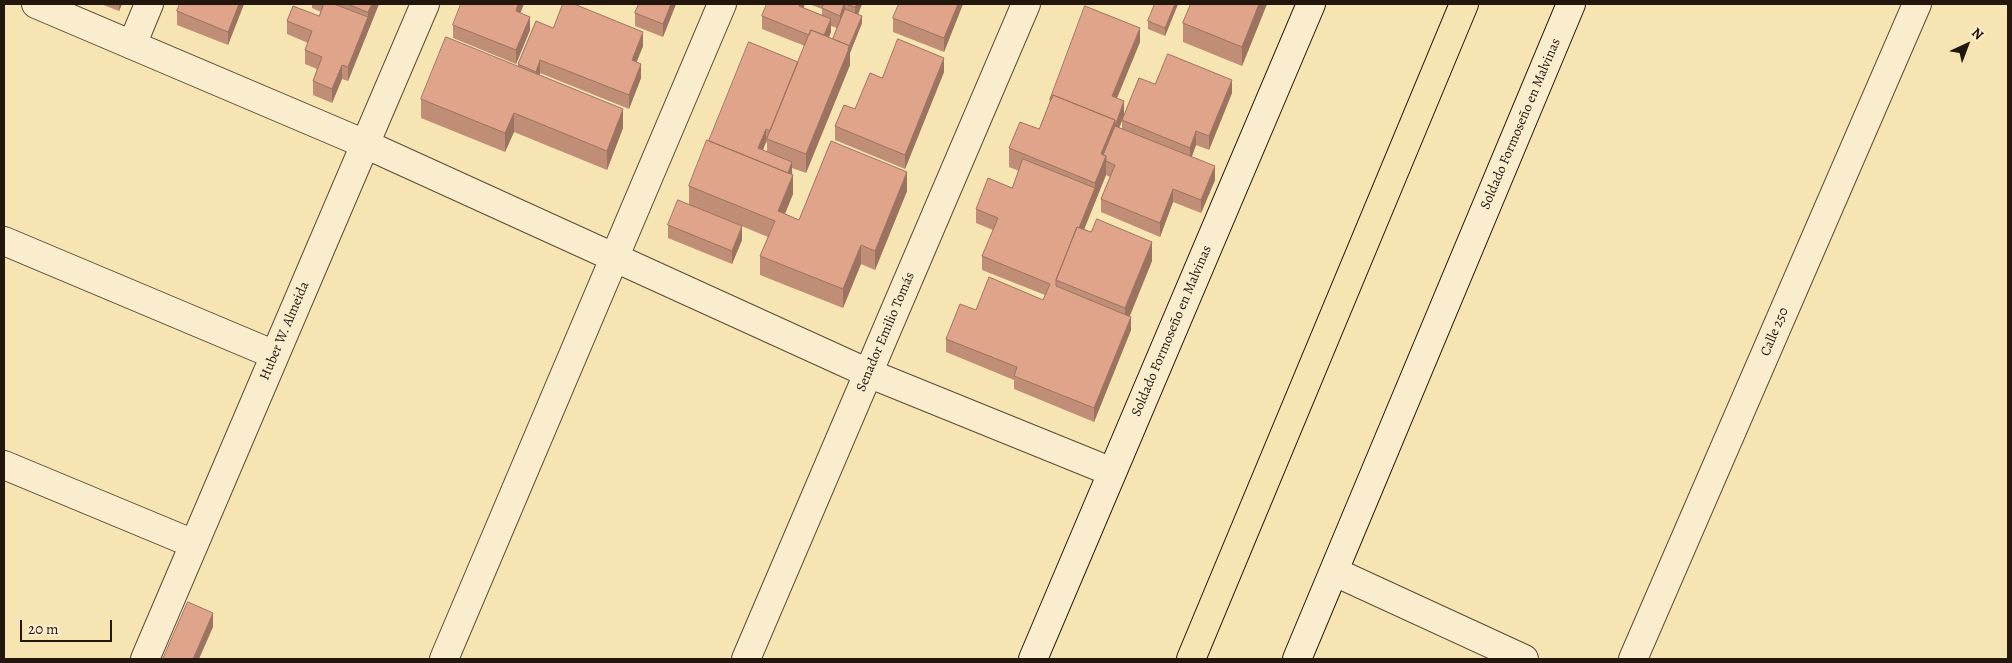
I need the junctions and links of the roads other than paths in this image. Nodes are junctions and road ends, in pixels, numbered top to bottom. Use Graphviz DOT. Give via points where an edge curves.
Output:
graph roads {
  1 [pos="36,4"];
  2 [pos="149,4"];
  3 [pos="425,4"];
  4 [pos="722,4"];
  5 [pos="1026,4"];
  6 [pos="1311,4"];
  7 [pos="1464,4"];
  8 [pos="1570,4"];
  9 [pos="1917,4"];
  10 [pos="132,45"];
  11 [pos="365,144"];
  12 [pos="4,240"];
  13 [pos="615,259"];
  14 [pos="275,355"];
  15 [pos="868,373"];
  16 [pos="4,466"];
  17 [pos="1112,472"];
  18 [pos="194,544"];
  19 [pos="1335,572"];
  20 [pos="145,659"];
  21 [pos="444,659"];
  22 [pos="746,659"];
  23 [pos="1033,659"];
  24 [pos="1191,659"];
  25 [pos="1297,659"];
  26 [pos="1524,659"];
  27 [pos="1633,659"];
  1 -- 10 [label="street"];
  2 -- 10 [label="street"];
  3 -- 11 [label="street, Huber W. Almeida"];
  4 -- 13 [label="street"];
  5 -- 15 [label="street, Senador Emilio Tomás"];
  6 -- 17 [label="street, Soldado Formoseño en Malvinas"];
  7 -- 24 [label="main road"];
  8 -- 19 [label="street, Soldado Formoseño en Malvinas"];
  9 -- 27 [label="street, Calle 250"];
  10 -- 11 [label="street"];
  11 -- 13 [label="street"];
  11 -- 14 [label="street, Huber W. Almeida"];
  12 -- 14 [label="street"];
  13 -- 15 [label="street"];
  13 -- 21 [label="street"];
  14 -- 18 [label="street, Huber W. Almeida"];
  15 -- 17 [label="street"];
  15 -- 22 [label="street, Senador Emilio Tomás"];
  16 -- 18 [label="street"];
  17 -- 23 [label="street, Soldado Formoseño en Malvinas"];
  18 -- 20 [label="street, Huber W. Almeida"];
  19 -- 25 [label="street, Soldado Formoseño en Malvinas"];
  19 -- 26 [label="street"];
}
